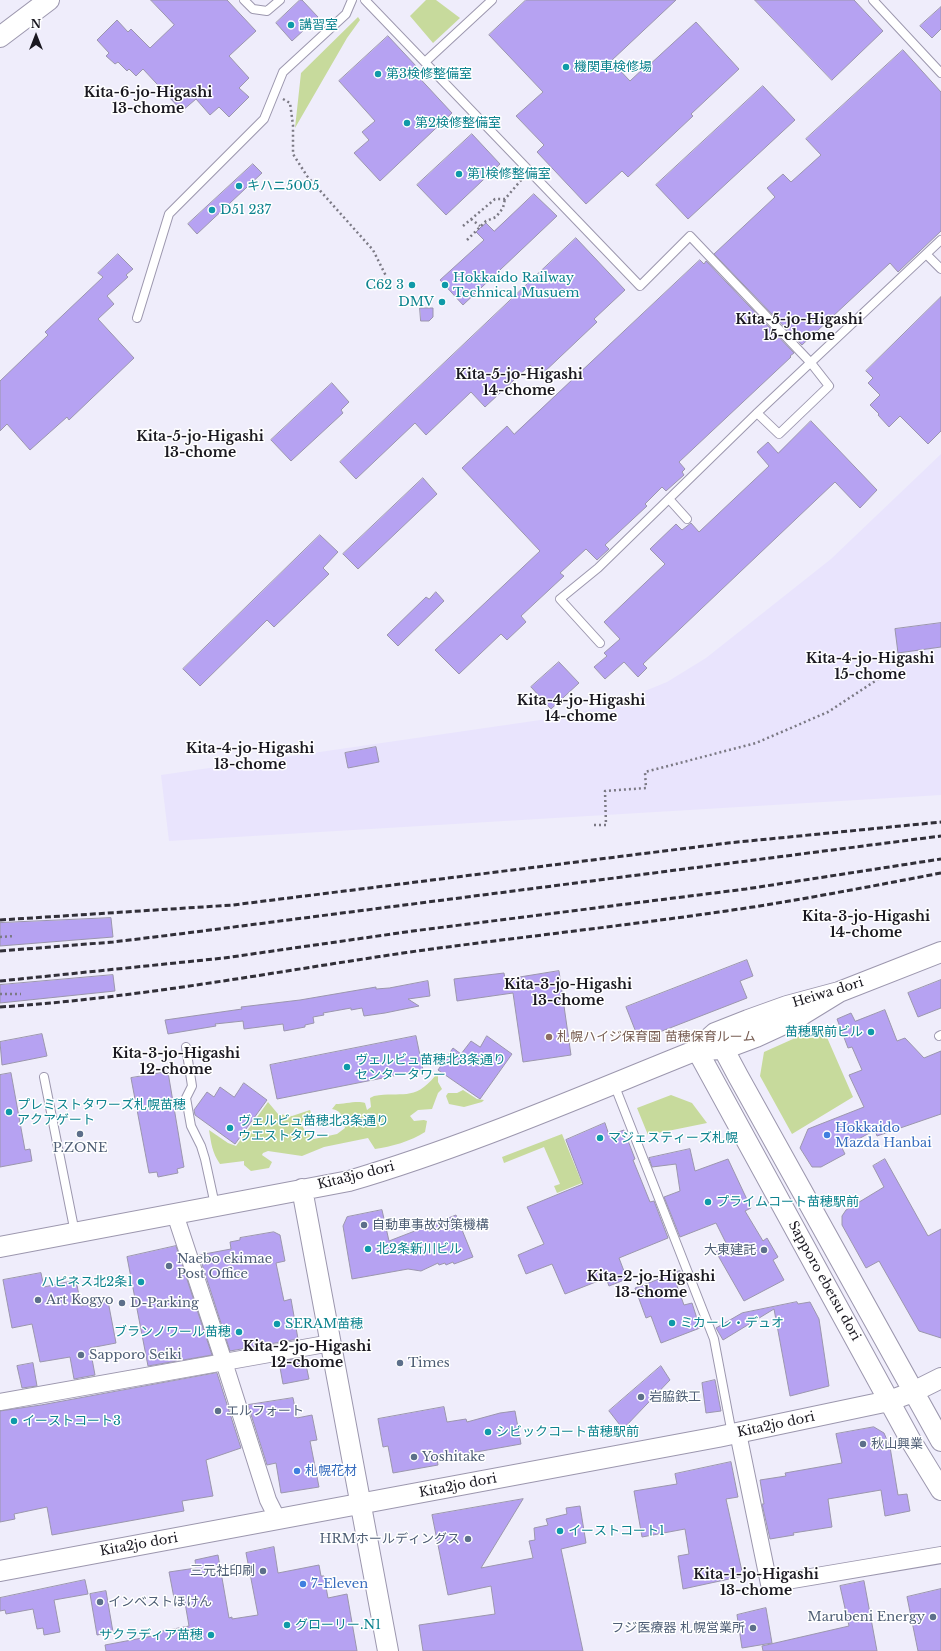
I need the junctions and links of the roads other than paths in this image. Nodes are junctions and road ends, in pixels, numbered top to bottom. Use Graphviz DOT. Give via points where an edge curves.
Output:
graph roads {
  1 [pos="49,0"];
  2 [pos="244,0"];
  3 [pos="280,0"];
  4 [pos="352,0"];
  5 [pos="365,0"];
  6 [pos="492,0"];
  7 [pos="873,0"];
  8 [pos="0,37"];
  9 [pos="425,62"];
  10 [pos="941,73"];
  11 [pos="941,240"];
  12 [pos="926,254"];
  13 [pos="941,269"];
  14 [pos="137,318"];
  15 [pos="811,364"];
  16 [pos="757,414"];
  17 [pos="669,499"];
  18 [pos="687,519"];
  19 [pos="600,643"];
  20 [pos="941,952"];
  21 [pos="720,1041"];
  22 [pos="186,1047"];
  23 [pos="697,1050"];
  24 [pos="44,1077"];
  25 [pos="614,1083"];
  26 [pos="302,1189"];
  27 [pos="215,1205"];
  28 [pos="175,1214"];
  29 [pos="75,1232"];
  30 [pos="0,1247"];
  31 [pos="331,1343"];
  32 [pos="224,1362"];
  33 [pos="941,1378"];
  34 [pos="913,1392"];
  35 [pos="889,1401"];
  36 [pos="0,1402"];
  37 [pos="735,1433"];
  38 [pos="941,1441"];
  39 [pos="941,1490"];
  40 [pos="361,1504"];
  41 [pos="278,1520"];
  42 [pos="941,1555"];
  43 [pos="0,1571"];
  44 [pos="388,1651"];
  1 -- 8 [label="street"];
  2 -- 3 [label="lane" via="253,9 267,11"];
  4 -- 14 [label="lane" via="346,14 283,72 264,119 169,214"];
  5 -- 9 [label="lane"];
  6 -- 9 [label="lane"];
  7 -- 10 [label="lane"];
  9 -- 15 [label="lane" via="640,286 690,236"];
  11 -- 12 [label="lane"];
  12 -- 13 [label="lane"];
  12 -- 15 [label="lane"];
  15 -- 16 [label="lane"];
  15 -- 16 [label="lane" via="829,386 779,434"];
  16 -- 17 [label="lane"];
  17 -- 18 [label="lane"];
  17 -- 19 [label="lane" via="598,568 560,599"];
  20 -- 21 [label="street, Heiwa dori" via="839,992 787,1006"];
  21 -- 23 [label="street, Kita3jo dori"];
  21 -- 34 [label="street, Sapporo ebetsu dori"];
  22 -- 27 [label="lane" via="192,1086 186,1098 192,1126 205,1159"];
  23 -- 25 [label="street, Kita3jo dori"];
  23 -- 35 [label="street, Sapporo ebetsu dori"];
  24 -- 29 [label="lane"];
  25 -- 26 [label="street, Kita3jo dori" via="477,1138 391,1168 349,1181"];
  25 -- 37 [label="lane" via="714,1339"];
  26 -- 27 [label="street, Kita3jo dori"];
  26 -- 31 [label="street"];
  27 -- 28 [label="street, Kita3jo dori"];
  28 -- 29 [label="street, Kita3jo dori"];
  28 -- 32 [label="street"];
  29 -- 30 [label="street, Kita3jo dori"];
  31 -- 32 [label="street"];
  31 -- 40 [label="street"];
  32 -- 36 [label="street"];
  32 -- 41 [label="street" via="268,1500"];
  33 -- 34 [label="street, Kita2jo dori"];
  34 -- 35 [label="street, Kita2jo dori"];
  34 -- 38 [label="street, Sapporo ebetsu dori"];
  35 -- 37 [label="street, Kita2jo dori"];
  35 -- 39 [label="street, Sapporo ebetsu dori"];
  37 -- 40 [label="street, Kita2jo dori"];
  37 -- 42 [label="street" via="769,1584"];
  40 -- 41 [label="street, Kita2jo dori"];
  40 -- 44 [label="street"];
  41 -- 43 [label="street, Kita2jo dori"];
}
